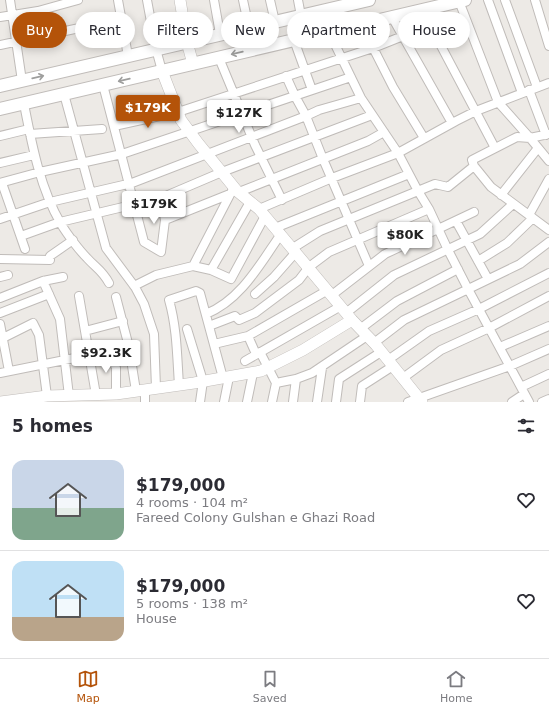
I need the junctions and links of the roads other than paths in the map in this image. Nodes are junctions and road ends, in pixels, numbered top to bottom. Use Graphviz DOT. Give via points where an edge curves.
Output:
graph roads {
  1 [pos="10,0"];
  2 [pos="78,0"];
  3 [pos="118,0"];
  4 [pos="147,0"];
  5 [pos="180,0"];
  6 [pos="214,0"];
  7 [pos="243,0"];
  8 [pos="270,0"];
  9 [pos="298,0"];
  10 [pos="369,0"];
  11 [pos="488,0"];
  12 [pos="505,0"];
  13 [pos="535,0"];
  14 [pos="462,1"];
  15 [pos="326,5"];
  16 [pos="422,10"];
  17 [pos="32,12"];
  18 [pos="120,12"];
  19 [pos="182,12"];
  20 [pos="246,12"];
  21 [pos="273,12"];
  22 [pos="301,12"];
  23 [pos="311,12"];
  24 [pos="12,15"];
  25 [pos="0,17"];
  26 [pos="392,17"];
  27 [pos="398,27"];
  28 [pos="220,34"];
  29 [pos="213,36"];
  30 [pos="12,42"];
  31 [pos="287,42"];
  32 [pos="0,45"];
  33 [pos="549,46"];
  34 [pos="17,48"];
  35 [pos="126,48"];
  36 [pos="160,48"];
  37 [pos="189,48"];
  38 [pos="297,48"];
  39 [pos="337,48"];
  40 [pos="373,48"];
  41 [pos="410,48"];
  42 [pos="156,49"];
  43 [pos="128,56"];
  44 [pos="219,58"];
  45 [pos="342,58"];
  46 [pos="193,64"];
  47 [pos="305,70"];
  48 [pos="162,71"];
  49 [pos="286,76"];
  50 [pos="351,77"];
  51 [pos="22,80"];
  52 [pos="549,83"];
  53 [pos="103,85"];
  54 [pos="0,86"];
  55 [pos="537,87"];
  56 [pos="312,90"];
  57 [pos="525,92"];
  58 [pos="64,94"];
  59 [pos="234,94"];
  60 [pos="294,96"];
  61 [pos="361,98"];
  62 [pos="498,102"];
  63 [pos="24,104"];
  64 [pos="0,110"];
  65 [pos="476,111"];
  66 [pos="178,112"];
  67 [pos="242,114"];
  68 [pos="372,115"];
  69 [pos="306,116"];
  70 [pos="452,123"];
  71 [pos="114,126"];
  72 [pos="102,129"];
  73 [pos="190,131"];
  74 [pos="29,132"];
  75 [pos="75,132"];
  76 [pos="384,132"];
  77 [pos="547,135"];
  78 [pos="0,136"];
  79 [pos="251,136"];
  80 [pos="315,137"];
  81 [pos="424,138"];
  82 [pos="530,138"];
  83 [pos="495,148"];
  84 [pos="538,148"];
  85 [pos="398,153"];
  86 [pos="122,154"];
  87 [pos="207,154"];
  88 [pos="34,155"];
  89 [pos="261,158"];
  90 [pos="323,159"];
  91 [pos="548,159"];
  92 [pos="0,163"];
  93 [pos="83,164"];
  94 [pos="474,166"];
  95 [pos="40,172"];
  96 [pos="222,172"];
  97 [pos="410,174"];
  98 [pos="332,178"];
  99 [pos="272,179"];
  100 [pos="549,179"];
  101 [pos="1,183"];
  102 [pos="129,184"];
  103 [pos="234,191"];
  104 [pos="418,191"];
  105 [pos="91,192"];
  106 [pos="501,195"];
  107 [pos="161,198"];
  108 [pos="282,200"];
  109 [pos="342,201"];
  110 [pos="50,202"];
  111 [pos="250,202"];
  112 [pos="514,204"];
  113 [pos="135,205"];
  114 [pos="429,209"];
  115 [pos="474,212"];
  116 [pos="262,213"];
  117 [pos="97,214"];
  118 [pos="14,215"];
  119 [pos="531,217"];
  120 [pos="0,219"];
  121 [pos="350,219"];
  122 [pos="165,220"];
  123 [pos="456,221"];
  124 [pos="60,222"];
  125 [pos="439,230"];
  126 [pos="549,230"];
  127 [pos="278,231"];
  128 [pos="21,236"];
  129 [pos="73,240"];
  130 [pos="358,240"];
  131 [pos="467,241"];
  132 [pos="549,242"];
  133 [pos="25,248"];
  134 [pos="295,250"];
  135 [pos="448,250"];
  136 [pos="0,259"];
  137 [pos="478,261"];
  138 [pos="193,266"];
  139 [pos="369,266"];
  140 [pos="309,267"];
  141 [pos="458,269"];
  142 [pos="211,270"];
  143 [pos="549,273"];
  144 [pos="63,277"];
  145 [pos="488,279"];
  146 [pos="43,281"];
  147 [pos="109,283"];
  148 [pos="134,286"];
  149 [pos="468,289"];
  150 [pos="330,293"];
  151 [pos="49,294"];
  152 [pos="256,294"];
  153 [pos="79,296"];
  154 [pos="549,296"];
  155 [pos="116,297"];
  156 [pos="0,298"];
  157 [pos="479,309"];
  158 [pos="0,313"];
  159 [pos="346,313"];
  160 [pos="206,314"];
  161 [pos="123,322"];
  162 [pos="0,324"];
  163 [pos="209,326"];
  164 [pos="549,326"];
  165 [pos="489,328"];
  166 [pos="186,329"];
  167 [pos="85,331"];
  168 [pos="248,336"];
  169 [pos="367,336"];
  170 [pos="3,338"];
  171 [pos="214,344"];
  172 [pos="129,347"];
  173 [pos="500,347"];
  174 [pos="549,349"];
  175 [pos="109,351"];
  176 [pos="258,353"];
  177 [pos="89,355"];
  178 [pos="387,359"];
  179 [pos="65,360"];
  180 [pos="245,361"];
  181 [pos="43,364"];
  182 [pos="510,366"];
  183 [pos="268,368"];
  184 [pos="322,368"];
  185 [pos="9,371"];
  186 [pos="0,372"];
  187 [pos="252,373"];
  188 [pos="549,374"];
  189 [pos="226,377"];
  190 [pos="403,378"];
  191 [pos="296,379"];
  192 [pos="203,381"];
  193 [pos="276,383"];
  194 [pos="179,385"];
  195 [pos="156,388"];
  196 [pos="140,390"];
  197 [pos="523,390"];
  198 [pos="116,394"];
  199 [pos="96,395"];
  200 [pos="47,396"];
  201 [pos="69,396"];
  202 [pos="549,399"];
  203 [pos="420,400"];
  204 [pos="0,402"];
  205 [pos="145,402"];
  206 [pos="200,402"];
  207 [pos="224,402"];
  208 [pos="247,402"];
  209 [pos="272,402"];
  210 [pos="293,402"];
  211 [pos="317,402"];
  212 [pos="336,402"];
  213 [pos="360,402"];
  214 [pos="408,402"];
  215 [pos="512,402"];
  216 [pos="529,402"];
  217 [pos="542,402"];
  1 -- 24 [label="street"];
  2 -- 17 [label="street"];
  3 -- 18 [label="street"];
  4 -- 42 [label="street"];
  5 -- 19 [label="street"];
  6 -- 28 [label="street"];
  7 -- 20 [label="street"];
  8 -- 21 [label="street"];
  9 -- 22 [label="street"];
  10 -- 15 [label="main road"];
  11 -- 57 [label="street"];
  12 -- 55 [label="street"];
  13 -- 33 [label="street"];
  14 -- 16 [label="main road"];
  14 -- 62 [label="street"];
  15 -- 23 [label="main road"];
  16 -- 26 [label="main road"];
  16 -- 65 [label="street"];
  24 -- 25 [label="street"];
  26 -- 27 [label="street"];
  28 -- 29 [label="main road"];
  30 -- 32 [label="street"];
  31 -- 44 [label="main road, one-way"];
  34 -- 51 [label="street"];
  35 -- 43 [label="street"];
  36 -- 42 [label="main road"];
  37 -- 46 [label="street"];
  38 -- 47 [label="street"];
  39 -- 45 [label="street"];
  40 -- 45 [label="street"];
  40 -- 81 [label="street"];
  41 -- 70 [label="street"];
  42 -- 43 [label="main road"];
  42 -- 48 [label="street"];
  51 -- 43 [label="main road, one-way"];
  44 -- 46 [label="main road"];
  44 -- 59 [label="street"];
  45 -- 47 [label="street"];
  45 -- 50 [label="street"];
  46 -- 48 [label="main road"];
  47 -- 49 [label="street"];
  47 -- 56 [label="street"];
  48 -- 53 [label="main road, one-way"];
  48 -- 66 [label="street"];
  49 -- 59 [label="street"];
  49 -- 60 [label="street"];
  50 -- 56 [label="street"];
  50 -- 61 [label="street"];
  51 -- 54 [label="main road"];
  52 -- 55 [label="street"];
  53 -- 58 [label="main road"];
  53 -- 71 [label="street"];
  55 -- 57 [label="street"];
  56 -- 60 [label="street"];
  57 -- 62 [label="street"];
  57 -- 77 [label="street"];
  58 -- 63 [label="main road"];
  58 -- 75 [label="street"];
  59 -- 66 [label="street"];
  59 -- 67 [label="street"];
  60 -- 67 [label="street"];
  60 -- 69 [label="street"];
  61 -- 68 [label="street"];
  61 -- 69 [label="street"];
  62 -- 65 [label="street"];
  62 -- 82 [label="street"];
  63 -- 64 [label="main road"];
  63 -- 74 [label="street"];
  65 -- 70 [label="street"];
  65 -- 83 [label="street"];
  66 -- 71 [label="street"];
  66 -- 73 [label="street"];
  67 -- 73 [label="street"];
  67 -- 79 [label="street"];
  68 -- 76 [label="street"];
  68 -- 80 [label="street"];
  69 -- 79 [label="street"];
  69 -- 80 [label="street"];
  70 -- 81 [label="street"];
  71 -- 86 [label="street"];
  72 -- 75 [label="street"];
  73 -- 86 [label="street"];
  73 -- 87 [label="street"];
  74 -- 75 [label="street"];
  74 -- 78 [label="street"];
  74 -- 88 [label="street"];
  75 -- 93 [label="street"];
  76 -- 85 [label="street"];
  76 -- 90 [label="street" via="368,142"];
  77 -- 82 [label="street"];
  79 -- 87 [label="street"];
  79 -- 89 [label="street"];
  80 -- 89 [label="street"];
  80 -- 90 [label="street"];
  81 -- 85 [label="street"];
  82 -- 83 [label="street" via="517,137"];
  82 -- 84 [label="street"];
  83 -- 94 [label="street" via="472,160"];
  84 -- 91 [label="street"];
  84 -- 106 [label="street"];
  85 -- 97 [label="street"];
  85 -- 98 [label="street"];
  86 -- 93 [label="street"];
  86 -- 102 [label="street"];
  87 -- 96 [label="street"];
  87 -- 102 [label="street"];
  88 -- 92 [label="street"];
  88 -- 95 [label="street"];
  89 -- 96 [label="street"];
  89 -- 99 [label="street"];
  90 -- 98 [label="street"];
  90 -- 99 [label="street"];
  93 -- 95 [label="street"];
  93 -- 105 [label="street"];
  94 -- 104 [label="street" via="448,187 435,184"];
  94 -- 106 [label="street"];
  95 -- 101 [label="street"];
  95 -- 110 [label="street"];
  96 -- 103 [label="street"];
  96 -- 107 [label="street"];
  97 -- 104 [label="street"];
  97 -- 109 [label="street"];
  98 -- 108 [label="street"];
  98 -- 109 [label="street"];
  99 -- 103 [label="street"];
  99 -- 108 [label="street"];
  100 -- 119 [label="street"];
  101 -- 118 [label="street"];
  102 -- 105 [label="street"];
  102 -- 113 [label="street"];
  103 -- 111 [label="street"];
  103 -- 122 [label="street"];
  103 -- 138 [label="street"];
  104 -- 114 [label="street"];
  104 -- 121 [label="street"];
  105 -- 110 [label="street"];
  105 -- 117 [label="street"];
  106 -- 112 [label="street"];
  107 -- 113 [label="street"];
  107 -- 122 [label="street"];
  108 -- 116 [label="street"];
  109 -- 121 [label="street"];
  109 -- 127 [label="street"];
  110 -- 118 [label="street"];
  110 -- 124 [label="street"];
  111 -- 116 [label="street"];
  111 -- 142 [label="street"];
  112 -- 119 [label="street"];
  112 -- 131 [label="street" via="480,234"];
  113 -- 117 [label="street"];
  113 -- 122 [label="street" via="144,242 161,252"];
  114 -- 125 [label="street"];
  114 -- 130 [label="street"];
  115 -- 123 [label="street"];
  116 -- 127 [label="street"];
  116 -- 142 [label="street" via="231,278"];
  117 -- 124 [label="street"];
  117 -- 148 [label="street" via="106,248"];
  118 -- 120 [label="street"];
  118 -- 128 [label="street"];
  119 -- 126 [label="street"];
  119 -- 137 [label="street" via="507,243"];
  121 -- 130 [label="street"];
  121 -- 134 [label="street" via="320,231"];
  123 -- 125 [label="street"];
  123 -- 131 [label="street"];
  124 -- 128 [label="street"];
  124 -- 129 [label="street"];
  125 -- 135 [label="street"];
  125 -- 139 [label="street" via="385,254"];
  127 -- 134 [label="street"];
  127 -- 160 [label="street" via="253,276 236,295"];
  128 -- 133 [label="street"];
  129 -- 136 [label="street" via="50,256 50,260"];
  129 -- 147 [label="street"];
  130 -- 139 [label="street"];
  130 -- 140 [label="street" via="329,252"];
  131 -- 135 [label="street"];
  131 -- 137 [label="street"];
  132 -- 145 [label="street" via="520,264"];
  134 -- 140 [label="street"];
  134 -- 152 [label="street" via="274,277"];
  135 -- 141 [label="street"];
  135 -- 159 [label="street" via="394,275"];
  137 -- 145 [label="street"];
  138 -- 142 [label="street"];
  138 -- 148 [label="street" via="156,275"];
  139 -- 150 [label="street"];
  140 -- 150 [label="street"];
  140 -- 163 [label="street" via="299,280 255,312 239,320 235,316"];
  141 -- 149 [label="street"];
  141 -- 169 [label="street" via="397,300"];
  143 -- 157 [label="street"];
  144 -- 146 [label="street"];
  145 -- 149 [label="street"];
  146 -- 151 [label="street"];
  146 -- 156 [label="street"];
  148 -- 195 [label="street" via="144,304 154,334"];
  149 -- 157 [label="street"];
  149 -- 169 [label="street"];
  150 -- 159 [label="street"];
  150 -- 168 [label="street"];
  151 -- 158 [label="street"];
  151 -- 179 [label="street" via="60,319"];
  153 -- 167 [label="street"];
  154 -- 165 [label="street"];
  155 -- 161 [label="street"];
  157 -- 165 [label="street"];
  157 -- 178 [label="street" via="429,331"];
  159 -- 169 [label="street"];
  159 -- 176 [label="street"];
  159 -- 183 [label="street" via="303,350"];
  160 -- 163 [label="street"];
  160 -- 194 [label="street" via="200,293 196,291 169,300 175,322"];
  161 -- 167 [label="street"];
  161 -- 172 [label="street"];
  162 -- 170 [label="street"];
  163 -- 171 [label="street"];
  164 -- 173 [label="street"];
  165 -- 173 [label="street"];
  165 -- 190 [label="street" via="441,350"];
  166 -- 192 [label="street"];
  167 -- 177 [label="street"];
  168 -- 171 [label="street"];
  168 -- 176 [label="street"];
  169 -- 178 [label="street"];
  169 -- 184 [label="street"];
  170 -- 181 [label="street" via="33,323 39,335"];
  170 -- 185 [label="street"];
  171 -- 189 [label="street"];
  172 -- 175 [label="street"];
  172 -- 196 [label="street"];
  173 -- 182 [label="street"];
  174 -- 182 [label="street"];
  175 -- 177 [label="street"];
  175 -- 198 [label="street" via="116,368"];
  176 -- 180 [label="street"];
  176 -- 183 [label="street"];
  177 -- 179 [label="street"];
  177 -- 199 [label="street"];
  178 -- 190 [label="street"];
  178 -- 212 [label="street" via="339,379"];
  178 -- 213 [label="street" via="362,386"];
  179 -- 181 [label="street"];
  179 -- 201 [label="street"];
  181 -- 185 [label="street"];
  181 -- 200 [label="street"];
  182 -- 197 [label="street"];
  182 -- 203 [label="street"];
  183 -- 187 [label="street"];
  183 -- 193 [label="street"];
  184 -- 191 [label="street"];
  184 -- 211 [label="street"];
  185 -- 186 [label="street"];
  187 -- 189 [label="street"];
  187 -- 208 [label="street"];
  188 -- 197 [label="street"];
  189 -- 192 [label="street"];
  189 -- 207 [label="street"];
  190 -- 203 [label="street"];
  191 -- 193 [label="street"];
  191 -- 210 [label="street"];
  192 -- 194 [label="street"];
  192 -- 206 [label="street"];
  193 -- 209 [label="street"];
  194 -- 195 [label="street"];
  195 -- 196 [label="street"];
  196 -- 198 [label="street"];
  196 -- 205 [label="street"];
  197 -- 215 [label="street"];
  197 -- 216 [label="street"];
  198 -- 199 [label="street"];
  199 -- 201 [label="street"];
  200 -- 201 [label="street"];
  200 -- 204 [label="street"];
  202 -- 217 [label="street"];
  203 -- 214 [label="street"];
}
